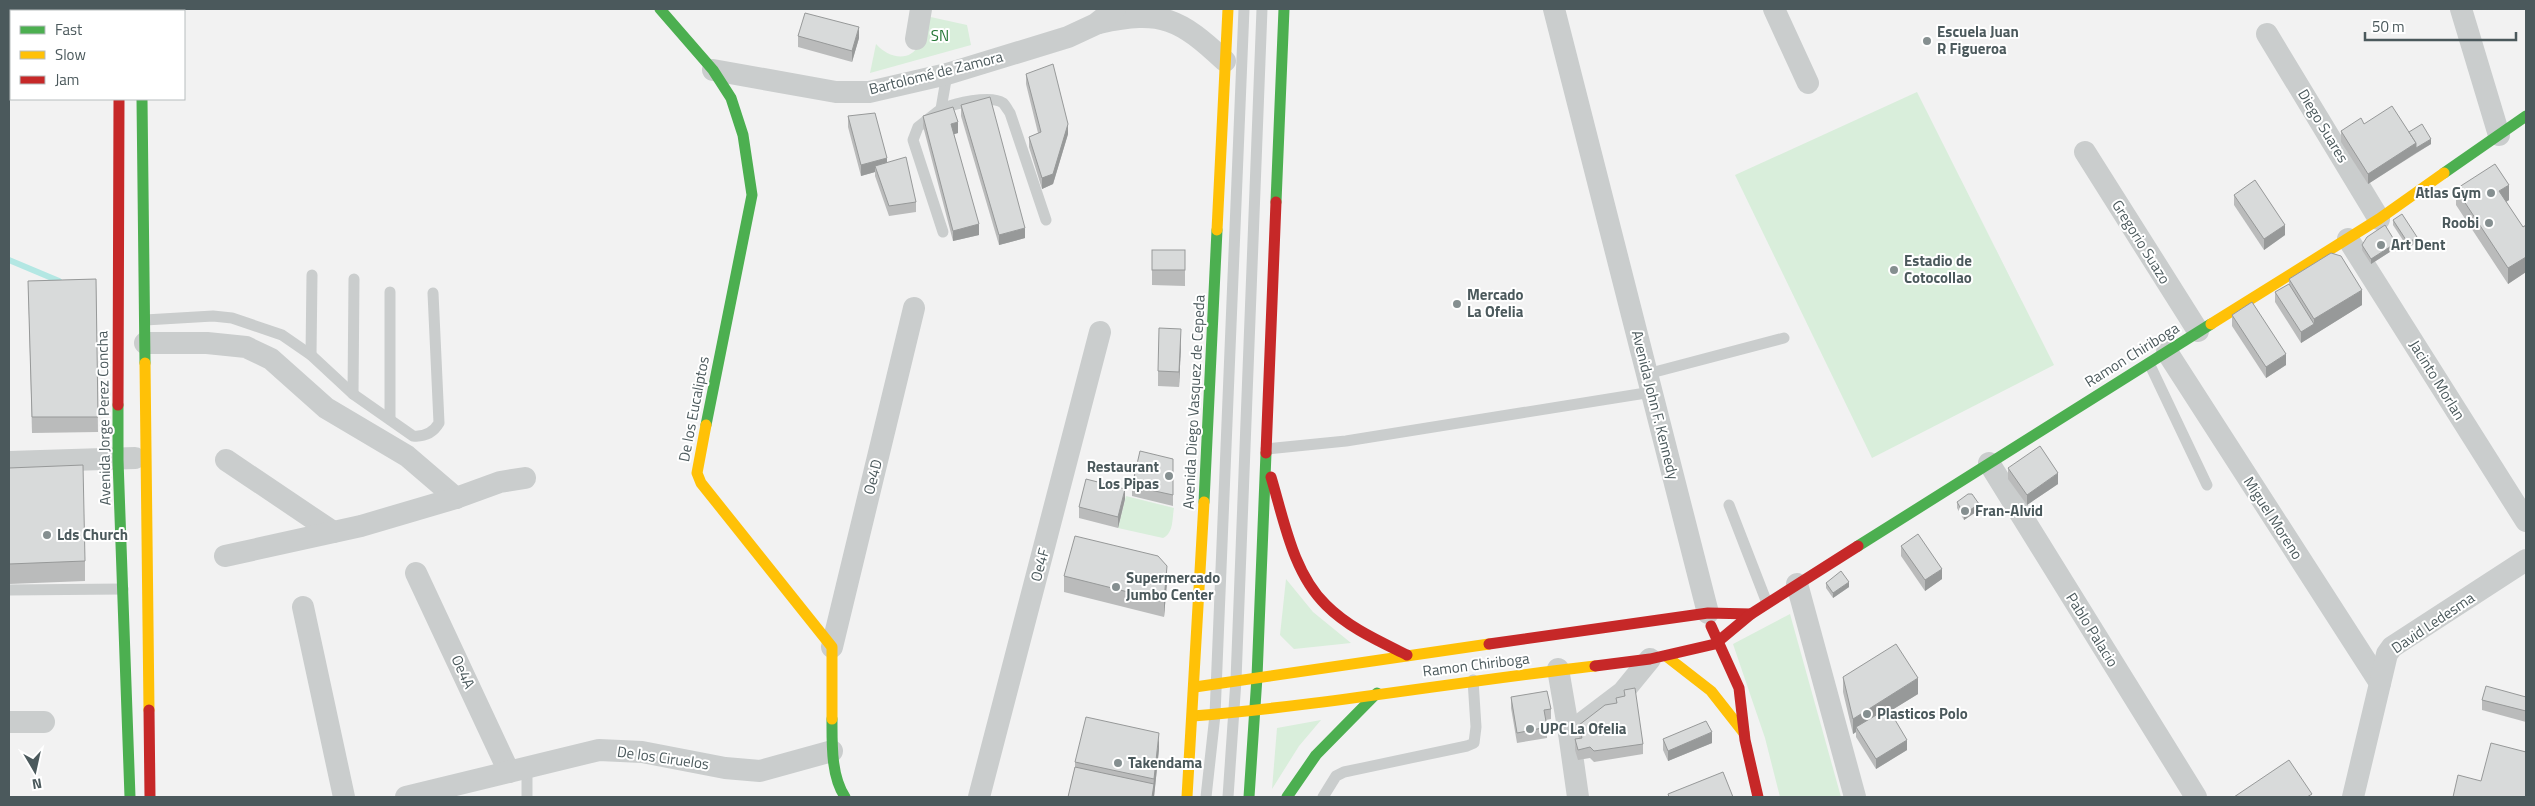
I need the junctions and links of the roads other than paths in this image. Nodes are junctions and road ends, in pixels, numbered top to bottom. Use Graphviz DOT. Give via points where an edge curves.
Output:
graph roads {
  1 [pos="660,9"];
  2 [pos="921,9"];
  3 [pos="1114,9"];
  4 [pos="1228,9"];
  5 [pos="1244,9"];
  6 [pos="1262,9"];
  7 [pos="1284,9"];
  8 [pos="1554,9"];
  9 [pos="1774,9"];
  10 [pos="2460,9"];
  11 [pos="1096,24"];
  12 [pos="2267,34"];
  13 [pos="916,40"];
  14 [pos="1225,61"];
  15 [pos="713,70"];
  16 [pos="947,74"];
  17 [pos="1808,83"];
  18 [pos="119,100"];
  19 [pos="142,100"];
  20 [pos="941,109"];
  21 [pos="2526,116"];
  22 [pos="2499,134"];
  23 [pos="2085,152"];
  24 [pos="2379,219"];
  25 [pos="1046,220"];
  26 [pos="943,232"];
  27 [pos="2348,239"];
  28 [pos="312,275"];
  29 [pos="354,278"];
  30 [pos="390,292"];
  31 [pos="433,293"];
  32 [pos="914,308"];
  33 [pos="145,320"];
  34 [pos="2198,331"];
  35 [pos="1100,332"];
  36 [pos="1784,338"];
  37 [pos="144,343"];
  38 [pos="311,355"];
  39 [pos="2158,357"];
  40 [pos="1649,383"];
  41 [pos="353,394"];
  42 [pos="390,419"];
  43 [pos="1265,454"];
  44 [pos="146,457"];
  45 [pos="118,460"];
  46 [pos="226,460"];
  47 [pos="9,462"];
  48 [pos="1989,463"];
  49 [pos="525,478"];
  50 [pos="2207,485"];
  51 [pos="456,498"];
  52 [pos="1729,505"];
  53 [pos="2526,521"];
  54 [pos="333,532"];
  55 [pos="226,556"];
  56 [pos="2526,560"];
  57 [pos="416,573"];
  58 [pos="1797,584"];
  59 [pos="123,589"];
  60 [pos="9,590"];
  61 [pos="1767,603"];
  62 [pos="303,607"];
  63 [pos="1708,613"];
  64 [pos="1751,614"];
  65 [pos="1715,644"];
  66 [pos="832,646"];
  67 [pos="1407,655"];
  68 [pos="1658,658"];
  69 [pos="1558,670"];
  70 [pos="1257,677"];
  71 [pos="1236,680"];
  72 [pos="1472,680"];
  73 [pos="2380,683"];
  74 [pos="1216,684"];
  75 [pos="1195,687"];
  76 [pos="1377,693"];
  77 [pos="1255,711"];
  78 [pos="1233,713"];
  79 [pos="1215,715"];
  80 [pos="1193,716"];
  81 [pos="9,722"];
  82 [pos="44,722"];
  83 [pos="1569,733"];
  84 [pos="1744,733"];
  85 [pos="832,751"];
  86 [pos="518,770"];
  87 [pos="130,797"];
  88 [pos="150,797"];
  89 [pos="344,797"];
  90 [pos="406,797"];
  91 [pos="527,797"];
  92 [pos="845,797"];
  93 [pos="979,797"];
  94 [pos="1187,797"];
  95 [pos="1206,797"];
  96 [pos="1228,797"];
  97 [pos="1249,797"];
  98 [pos="1286,797"];
  99 [pos="1323,797"];
  100 [pos="1578,797"];
  101 [pos="1758,797"];
  102 [pos="1855,797"];
  103 [pos="2196,797"];
  104 [pos="2353,797"];
  1 -- 15 [label="main road, De los Eucaliptos"];
  2 -- 13 [label="street"];
  3 -- 11 [label="street, Bartolomé de Zamora"];
  4 -- 14 [label="main road, Avenida Diego Vasquez de Cepeda"];
  5 -- 74 [label="lane"];
  6 -- 71 [label="lane"];
  7 -- 43 [label="main road"];
  8 -- 40 [label="street, Avenida John F. Kennedy"];
  9 -- 17 [label="street"];
  10 -- 22 [label="street"];
  11 -- 14 [label="street, Bartolomé de Zamora" via="1134,16 1175,22 1196,34"];
  11 -- 16 [label="street, Bartolomé de Zamora" via="1068,37"];
  12 -- 24 [label="street, Diego Suares"];
  14 -- 75 [label="main road, Avenida Diego Vasquez de Cepeda"];
  15 -- 16 [label="street, Bartolomé de Zamora" via="836,92 869,92"];
  15 -- 66 [label="main road, De los Eucaliptos" via="737,113 749,164 752,195 697,473 701,483"];
  16 -- 20 [label="lane"];
  18 -- 45 [label="main road, Avenida Jorge Perez Concha"];
  19 -- 33 [label="main road"];
  20 -- 25 [label="lane" via="963,102 994,100 1003,103 1010,113"];
  20 -- 26 [label="lane" via="918,127 913,140"];
  21 -- 22 [label="main road, Ramon Chiriboga"];
  22 -- 24 [label="main road, Ramon Chiriboga"];
  23 -- 34 [label="street, Gregorio Suazo"];
  24 -- 27 [label="main road, Ramon Chiriboga"];
  27 -- 34 [label="main road, Ramon Chiriboga"];
  27 -- 53 [label="street, Jacinto Morlan"];
  28 -- 38 [label="lane"];
  29 -- 41 [label="lane"];
  30 -- 42 [label="lane"];
  31 -- 42 [label="lane" via="439,423 435,430 413,436"];
  32 -- 66 [label="street, Oe4D"];
  33 -- 37 [label="main road"];
  33 -- 38 [label="lane" via="232,318 282,335"];
  34 -- 39 [label="main road, Ramon Chiriboga"];
  35 -- 93 [label="street, Oe4F"];
  36 -- 40 [label="lane"];
  37 -- 44 [label="main road"];
  37 -- 51 [label="street" via="246,347 271,359 326,408 407,456"];
  38 -- 41 [label="lane"];
  39 -- 48 [label="main road, Ramon Chiriboga"];
  39 -- 50 [label="lane"];
  39 -- 73 [label="street, Miguel Moreno"];
  40 -- 43 [label="lane"];
  40 -- 63 [label="street, Avenida John F. Kennedy"];
  41 -- 42 [label="lane"];
  43 -- 67 [label="main road" via="1300,567 1324,604 1366,634"];
  43 -- 70 [label="main road"];
  44 -- 45 [label="street"];
  44 -- 88 [label="main road"];
  45 -- 47 [label="street"];
  45 -- 59 [label="main road, Avenida Jorge Perez Concha"];
  46 -- 54 [label="street"];
  48 -- 58 [label="main road, Ramon Chiriboga"];
  48 -- 103 [label="street, Pablo Palacio"];
  49 -- 51 [label="street" via="500,482"];
  51 -- 54 [label="street"];
  52 -- 61 [label="lane"];
  54 -- 55 [label="street"];
  56 -- 73 [label="street, David Ledesma" via="2392,647 2386,654"];
  57 -- 86 [label="street, Oe4A"];
  58 -- 61 [label="main road, Ramon Chiriboga"];
  58 -- 102 [label="street"];
  59 -- 60 [label="lane"];
  59 -- 87 [label="main road, Avenida Jorge Perez Concha"];
  61 -- 64 [label="main road, Ramon Chiriboga"];
  62 -- 89 [label="street"];
  63 -- 64 [label="main road, Ramon Chiriboga"];
  63 -- 65 [label="main road, Avenida John F. Kennedy"];
  63 -- 67 [label="main road, Ramon Chiriboga"];
  64 -- 65 [label="main road, Ramon Chiriboga"];
  65 -- 68 [label="main road, Ramon Chiriboga"];
  65 -- 84 [label="main road, Avenida John F. Kennedy" via="1726,657 1737,682 1743,706"];
  66 -- 85 [label="main road"];
  67 -- 70 [label="main road, Ramon Chiriboga"];
  68 -- 69 [label="main road, Ramon Chiriboga"];
  68 -- 83 [label="street" via="1623,692"];
  68 -- 84 [label="main road" via="1711,691"];
  69 -- 72 [label="main road, Ramon Chiriboga"];
  69 -- 83 [label="street"];
  70 -- 71 [label="main road, Ramon Chiriboga"];
  70 -- 77 [label="main road"];
  71 -- 74 [label="main road, Ramon Chiriboga"];
  71 -- 78 [label="lane"];
  72 -- 76 [label="main road, Ramon Chiriboga"];
  72 -- 99 [label="lane" via="1476,727 1474,743 1344,772 1336,776"];
  73 -- 104 [label="street, David Ledesma"];
  74 -- 75 [label="main road, Ramon Chiriboga"];
  74 -- 79 [label="lane"];
  75 -- 80 [label="main road, Avenida Diego Vasquez de Cepeda"];
  76 -- 77 [label="main road, Ramon Chiriboga"];
  76 -- 98 [label="main road" via="1319,749"];
  77 -- 78 [label="main road, Ramon Chiriboga"];
  77 -- 97 [label="main road"];
  78 -- 79 [label="main road, Ramon Chiriboga"];
  78 -- 96 [label="lane"];
  79 -- 80 [label="main road, Ramon Chiriboga"];
  79 -- 95 [label="lane"];
  80 -- 94 [label="main road, Avenida Diego Vasquez de Cepeda"];
  81 -- 82 [label="street"];
  83 -- 100 [label="street"];
  84 -- 101 [label="main road, Avenida John F. Kennedy"];
  85 -- 86 [label="street, De los Ciruelos" via="760,771 725,768 642,752 599,750"];
  85 -- 92 [label="main road"];
  86 -- 90 [label="street, De los Ciruelos"];
  86 -- 91 [label="lane"];
}
